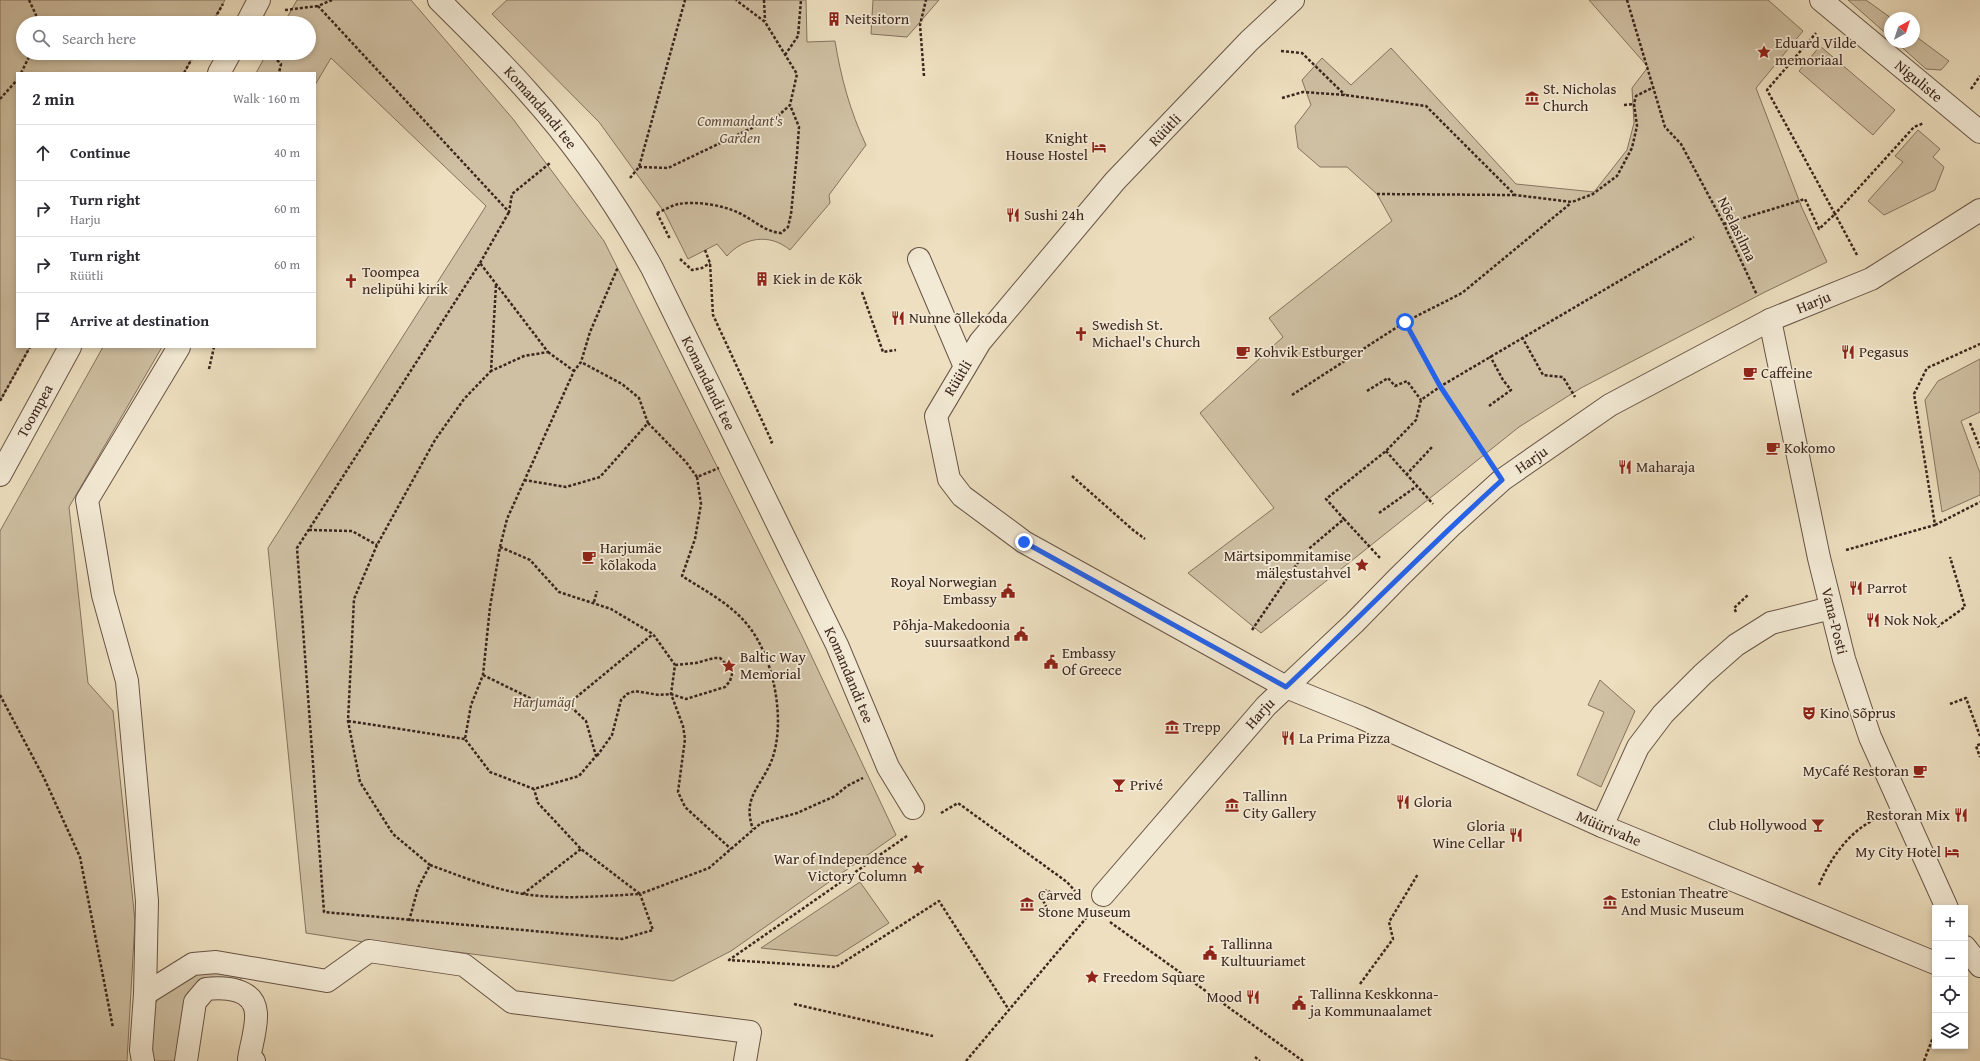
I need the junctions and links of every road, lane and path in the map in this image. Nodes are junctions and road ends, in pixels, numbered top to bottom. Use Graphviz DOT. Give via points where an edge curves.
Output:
graph roads {
  1 [pos="29,0"];
  2 [pos="225,0"];
  3 [pos="259,0"];
  4 [pos="332,0"];
  5 [pos="439,0"];
  6 [pos="685,0"];
  7 [pos="736,0"];
  8 [pos="764,0"];
  9 [pos="801,0"];
  10 [pos="926,0"];
  11 [pos="1293,0"];
  12 [pos="1627,0"];
  13 [pos="1821,0"];
  14 [pos="318,6"];
  15 [pos="283,10"];
  16 [pos="36,16"];
  17 [pos="216,16"];
  18 [pos="251,16"];
  19 [pos="765,22"];
  20 [pos="1815,35"];
  21 [pos="1276,51"];
  22 [pos="785,55"];
  23 [pos="28,60"];
  24 [pos="191,60"];
  25 [pos="226,60"];
  26 [pos="277,60"];
  27 [pos="22,72"];
  28 [pos="185,72"];
  29 [pos="220,72"];
  30 [pos="279,72"];
  31 [pos="924,76"];
  32 [pos="16,81"];
  33 [pos="1652,88"];
  34 [pos="1345,95"];
  35 [pos="1282,98"];
  36 [pos="0,99"];
  37 [pos="1634,104"];
  38 [pos="790,105"];
  39 [pos="1624,105"];
  40 [pos="1956,112"];
  41 [pos="1980,132"];
  42 [pos="573,145"];
  43 [pos="639,167"];
  44 [pos="629,179"];
  45 [pos="1377,194"];
  46 [pos="1515,195"];
  47 [pos="1572,202"];
  48 [pos="1980,210"];
  49 [pos="509,212"];
  50 [pos="657,213"];
  51 [pos="1835,214"];
  52 [pos="1724,224"];
  53 [pos="633,234"];
  54 [pos="1694,237"];
  55 [pos="705,250"];
  56 [pos="678,257"];
  57 [pos="919,259"];
  58 [pos="480,263"];
  59 [pos="710,263"];
  60 [pos="1870,279"];
  61 [pos="496,285"];
  62 [pos="862,292"];
  63 [pos="1770,320"];
  64 [pos="1405,322"];
  65 [pos="1522,337"];
  66 [pos="1980,344"];
  67 [pos="29,348"];
  68 [pos="69,348"];
  69 [pos="178,348"];
  70 [pos="214,348"];
  71 [pos="896,350"];
  72 [pos="548,352"];
  73 [pos="1490,356"];
  74 [pos="581,362"];
  75 [pos="965,367"];
  76 [pos="209,369"];
  77 [pos="491,371"];
  78 [pos="574,371"];
  79 [pos="1440,386"];
  80 [pos="1367,391"];
  81 [pos="1573,394"];
  82 [pos="1292,395"];
  83 [pos="1421,400"];
  84 [pos="0,401"];
  85 [pos="1489,406"];
  86 [pos="648,423"];
  87 [pos="1970,423"];
  88 [pos="1433,446"];
  89 [pos="1980,448"];
  90 [pos="1386,452"];
  91 [pos="745,457"];
  92 [pos="0,475"];
  93 [pos="1406,475"];
  94 [pos="1072,476"];
  95 [pos="697,477"];
  96 [pos="524,480"];
  97 [pos="1502,480"];
  98 [pos="1417,486"];
  99 [pos="1980,502"];
  100 [pos="1435,505"];
  101 [pos="1379,513"];
  102 [pos="1344,519"];
  103 [pos="1935,525"];
  104 [pos="309,530"];
  105 [pos="1145,539"];
  106 [pos="377,545"];
  107 [pos="500,547"];
  108 [pos="1377,554"];
  109 [pos="1950,557"];
  110 [pos="1819,558"];
  111 [pos="597,591"];
  112 [pos="594,602"];
  113 [pos="1831,608"];
  114 [pos="1937,627"];
  115 [pos="1252,630"];
  116 [pos="653,634"];
  117 [pos="675,665"];
  118 [pos="483,675"];
  119 [pos="1286,687"];
  120 [pos="671,694"];
  121 [pos="0,695"];
  122 [pos="568,704"];
  123 [pos="1950,704"];
  124 [pos="348,721"];
  125 [pos="1980,736"];
  126 [pos="465,739"];
  127 [pos="1980,744"];
  128 [pos="596,756"];
  129 [pos="1980,757"];
  130 [pos="852,783"];
  131 [pos="534,789"];
  132 [pos="913,808"];
  133 [pos="1903,810"];
  134 [pos="940,814"];
  135 [pos="1602,826"];
  136 [pos="753,830"];
  137 [pos="909,835"];
  138 [pos="581,849"];
  139 [pos="731,849"];
  140 [pos="430,865"];
  141 [pos="1418,874"];
  142 [pos="1067,882"];
  143 [pos="523,894"];
  144 [pos="640,894"];
  145 [pos="1078,894"];
  146 [pos="1103,895"];
  147 [pos="1946,905"];
  148 [pos="1808,911"];
  149 [pos="1088,916"];
  150 [pos="1041,917"];
  151 [pos="1106,919"];
  152 [pos="408,920"];
  153 [pos="1968,951"];
  154 [pos="1932,962"];
  155 [pos="1980,966"];
  156 [pos="1968,976"];
  157 [pos="1980,980"];
  158 [pos="1360,984"];
  159 [pos="145,994"];
  160 [pos="794,1004"];
  161 [pos="1009,1010"];
  162 [pos="113,1030"];
  163 [pos="933,1036"];
  164 [pos="1932,1040"];
  165 [pos="1255,1057"];
  166 [pos="143,1061"];
  167 [pos="186,1061"];
  168 [pos="254,1061"];
  169 [pos="745,1061"];
  170 [pos="966,1061"];
  171 [pos="1260,1061"];
  172 [pos="1303,1061"];
  173 [pos="1924,1061"];
  1 -- 16 [label="path"];
  2 -- 17 [label="path"];
  3 -- 18 [label="street"];
  4 -- 14 [label="path"];
  5 -- 42 [label="street, Komandandi tee" via="528,92"];
  6 -- 43 [label="path"];
  7 -- 19 [label="path"];
  8 -- 19 [label="path"];
  9 -- 22 [label="path" via="798,36"];
  10 -- 31 [label="path" via="920,25"];
  11 -- 75 [label="street, Rüütli" via="1249,41 1115,182 980,342"];
  12 -- 33 [label="path, Nõelasilma"];
  13 -- 40 [label="street, Niguliste"];
  14 -- 15 [label="path"];
  14 -- 49 [label="path"];
  19 -- 22 [label="path"];
  20 -- 51 [label="path" via="1767,90"];
  21 -- 34 [label="path" via="1302,53"];
  22 -- 38 [label="path" via="797,74"];
  23 -- 27 [label="path"];
  24 -- 28 [label="path"];
  25 -- 29 [label="street"];
  26 -- 30 [label="path" via="281,64"];
  32 -- 36 [label="path"];
  33 -- 37 [label="path" via="1636,96"];
  33 -- 52 [label="path, Nõelasilma" via="1665,127 1682,147"];
  34 -- 35 [label="path" via="1303,92"];
  34 -- 46 [label="path" via="1426,106"];
  37 -- 39 [label="path"];
  37 -- 47 [label="path" via="1637,126 1632,148 1617,176 1593,194"];
  38 -- 43 [label="path" via="779,115 668,168"];
  38 -- 50 [label="path" via="799,127 791,214 788,227 781,233 774,232 739,213 699,204 678,204"];
  40 -- 41 [label="street, Niguliste"];
  40 -- 51 [label="path" via="1914,127"];
  42 -- 49 [label="path" via="512,194"];
  42 -- 53 [label="street, Komandandi tee"];
  43 -- 44 [label="path"];
  45 -- 46 [label="path"];
  46 -- 47 [label="path"];
  47 -- 64 [label="path" via="1462,293"];
  48 -- 60 [label="street, Harju"];
  49 -- 58 [label="path"];
  51 -- 52 [label="path" via="1819,229 1805,199"];
  51 -- 60 [label="path"];
  52 -- 63 [label="path, Nõelasilma"];
  53 -- 74 [label="path" via="590,332"];
  53 -- 91 [label="street, Komandandi tee"];
  54 -- 65 [label="path"];
  55 -- 59 [label="path"];
  56 -- 59 [label="path" via="692,270"];
  57 -- 75 [label="street"];
  58 -- 61 [label="path"];
  58 -- 104 [label="path"];
  59 -- 91 [label="path" via="713,315 772,442"];
  60 -- 63 [label="street, Harju"];
  61 -- 72 [label="path"];
  61 -- 77 [label="path"];
  62 -- 71 [label="path" via="883,352"];
  63 -- 97 [label="street, Harju" via="1610,405"];
  63 -- 110 [label="street, Vana-Posti"];
  64 -- 79 [label="path"];
  64 -- 82 [label="path"];
  65 -- 73 [label="path"];
  65 -- 81 [label="path" via="1544,375 1563,378"];
  66 -- 103 [label="path" via="1927,368 1914,394"];
  67 -- 84 [label="path"];
  68 -- 92 [label="street, Toompea"];
  69 -- 159 [label="street" via="87,500 103,595 127,680 147,901"];
  70 -- 76 [label="path"];
  72 -- 77 [label="path" via="524,356"];
  72 -- 78 [label="path"];
  73 -- 79 [label="path"];
  73 -- 85 [label="path" via="1511,390"];
  74 -- 78 [label="path"];
  74 -- 86 [label="path" via="622,384 639,398"];
  75 -- 119 [label="street, Rüütli" via="936,416 949,479 962,496 1024,542"];
  77 -- 106 [label="path" via="464,399 435,440"];
  78 -- 96 [label="path"];
  79 -- 83 [label="path"];
  79 -- 97 [label="path"];
  80 -- 83 [label="path" via="1388,378 1395,386 1407,381"];
  83 -- 90 [label="path" via="1416,420"];
  86 -- 95 [label="path"];
  86 -- 96 [label="path" via="600,477 566,487"];
  87 -- 89 [label="path"];
  88 -- 93 [label="path"];
  90 -- 93 [label="path"];
  90 -- 102 [label="path" via="1326,499"];
  91 -- 95 [label="path"];
  91 -- 132 [label="street, Komandandi tee" via="837,645 888,767"];
  93 -- 98 [label="path"];
  94 -- 105 [label="path"];
  95 -- 136 [label="path" via="702,504 695,539 682,576 720,600 746,623 760,645 772,676 778,709 777,743 771,762 750,801"];
  96 -- 107 [label="path" via="507,519"];
  97 -- 119 [label="street, Harju" via="1403,572 1354,623"];
  98 -- 100 [label="path"];
  98 -- 101 [label="path"];
  99 -- 103 [label="path"];
  102 -- 108 [label="path"];
  102 -- 115 [label="path" via="1305,552"];
  103 -- 110 [label="path"];
  104 -- 106 [label="path" via="352,531"];
  104 -- 152 [label="path" via="297,548 324,912"];
  106 -- 124 [label="path" via="354,599"];
  107 -- 112 [label="path" via="530,560 559,592"];
  107 -- 118 [label="path" via="490,607"];
  109 -- 114 [label="path" via="1966,607"];
  110 -- 113 [label="street, Vana-Posti"];
  111 -- 112 [label="path"];
  112 -- 116 [label="path"];
  113 -- 133 [label="street, Vana-Posti" via="1844,659 1870,738"];
  113 -- 135 [label="street" via="1771,623 1736,645 1703,674 1663,714 1638,747"];
  116 -- 117 [label="path"];
  116 -- 122 [label="path"];
  117 -- 120 [label="path"];
  117 -- 120 [label="path" via="720,658 732,674 725,687 686,698"];
  118 -- 122 [label="path" via="534,700"];
  118 -- 126 [label="path" via="471,705"];
  119 -- 135 [label="street, Müürivahe" via="1360,716"];
  119 -- 146 [label="street, Harju" via="1266,706"];
  120 -- 128 [label="path" via="635,691 627,694 621,700 612,735"];
  120 -- 139 [label="path" via="683,726 685,740 678,792 685,807"];
  121 -- 162 [label="path" via="44,778 80,857"];
  122 -- 128 [label="path" via="586,721"];
  123 -- 125 [label="path" via="1966,698"];
  124 -- 126 [label="path"];
  124 -- 140 [label="path" via="360,782 393,834"];
  126 -- 131 [label="path" via="490,772"];
  127 -- 129 [label="path" via="1976,746"];
  128 -- 131 [label="path" via="578,776"];
  130 -- 136 [label="path" via="835,796 796,813 761,823"];
  131 -- 138 [label="path" via="538,803"];
  133 -- 147 [label="street, Vana-Posti"];
  133 -- 148 [label="path" via="1870,821 1844,843 1825,872"];
  134 -- 142 [label="path" via="958,803"];
  135 -- 148 [label="street, Müürivahe"];
  136 -- 139 [label="path"];
  137 -- 161 [label="path" via="729,960 836,967 938,901"];
  138 -- 143 [label="path"];
  138 -- 144 [label="path"];
  139 -- 144 [label="path" via="709,868"];
  140 -- 143 [label="path" via="476,882"];
  140 -- 152 [label="path" via="418,888"];
  141 -- 158 [label="path" via="1389,922 1393,939"];
  143 -- 144 [label="path" via="574,898"];
  144 -- 152 [label="path" via="653,930 622,939"];
  145 -- 150 [label="path" via="1054,896 1047,890 1040,895 1046,906"];
  148 -- 154 [label="street, Müürivahe"];
  149 -- 161 [label="path"];
  151 -- 172 [label="path"];
  153 -- 155 [label="street"];
  156 -- 157 [label="street"];
  159 -- 166 [label="street" via="141,1050"];
  159 -- 169 [label="street" via="193,964 216,962 327,982 369,951 464,965 512,1002 750,1032"];
  160 -- 163 [label="path"];
  161 -- 170 [label="path"];
  164 -- 173 [label="path"];
  165 -- 171 [label="path"];
  167 -- 168 [label="street" via="195,1002 206,989 223,987 237,990 250,999 256,1013 249,1060"];
}
